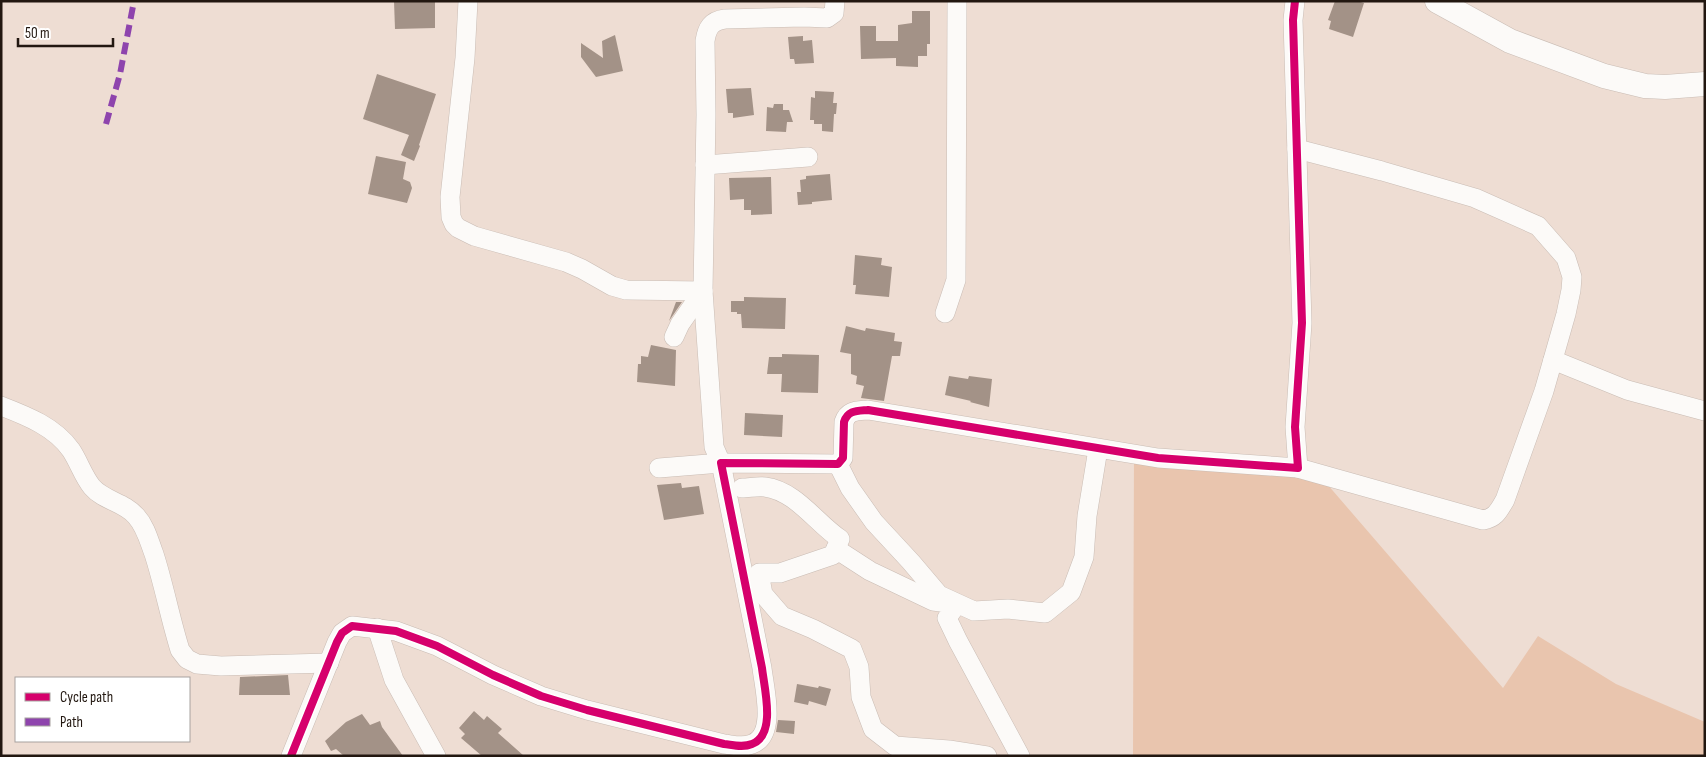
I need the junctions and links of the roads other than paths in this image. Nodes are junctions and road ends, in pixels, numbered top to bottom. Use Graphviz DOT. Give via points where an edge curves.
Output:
graph roads {
  1 [pos="468,1"];
  2 [pos="836,1"];
  3 [pos="957,1"];
  4 [pos="1295,1"];
  5 [pos="1437,1"];
  6 [pos="1705,84"];
  7 [pos="1297,149"];
  8 [pos="808,158"];
  9 [pos="705,165"];
  10 [pos="703,291"];
  11 [pos="946,313"];
  12 [pos="674,337"];
  13 [pos="1553,360"];
  14 [pos="1,406"];
  15 [pos="1705,411"];
  16 [pos="1098,449"];
  17 [pos="720,464"];
  18 [pos="838,464"];
  19 [pos="659,468"];
  20 [pos="1298,468"];
  21 [pos="742,488"];
  22 [pos="836,549"];
  23 [pos="957,604"];
  24 [pos="377,628"];
  25 [pos="329,663"];
  26 [pos="291,756"];
  27 [pos="436,756"];
  28 [pos="987,756"];
  29 [pos="1020,756"];
  1 -- 10 [label="street" via="450,197 451,217 458,228 566,262 626,290"];
  2 -- 9 [label="street" via="832,16 827,18 725,19 710,25 705,41"];
  3 -- 11 [label="street" via="956,280"];
  4 -- 7 [label="street"];
  5 -- 6 [label="main road" via="1510,41 1604,76 1645,86"];
  7 -- 13 [label="street" via="1475,198 1538,226 1566,258 1572,277"];
  7 -- 20 [label="street" via="1302,323 1295,427"];
  8 -- 9 [label="street"];
  9 -- 10 [label="street"];
  10 -- 12 [label="street"];
  10 -- 17 [label="street" via="714,447"];
  13 -- 15 [label="street" via="1627,390"];
  13 -- 20 [label="street" via="1505,500 1490,519 1449,511"];
  14 -- 25 [label="street" via="56,433 73,452 93,488 131,511 140,522 157,563 180,650 186,659 196,664 221,666"];
  16 -- 18 [label="street" via="868,410 853,411 846,417 843,458"];
  16 -- 20 [label="street" via="1158,458"];
  16 -- 23 [label="street" via="1084,557 1071,592 1045,613 1008,609 974,611"];
  17 -- 18 [label="street"];
  17 -- 19 [label="street"];
  17 -- 24 [label="street" via="762,668 767,713 762,736 754,744 724,744 541,696 420,638"];
  18 -- 23 [label="street" via="874,522 939,595"];
  21 -- 22 [label="street" via="766,487 788,495 840,540"];
  22 -- 23 [label="street" via="870,571 933,601"];
  22 -- 28 [label="street" via="833,555 780,573 759,572 763,594 782,616 852,649 859,667 861,697 873,729 895,746"];
  23 -- 29 [label="street" via="947,618"];
  24 -- 25 [label="street" via="346,628"];
  24 -- 27 [label="street" via="394,680"];
  25 -- 26 [label="street"];
}
